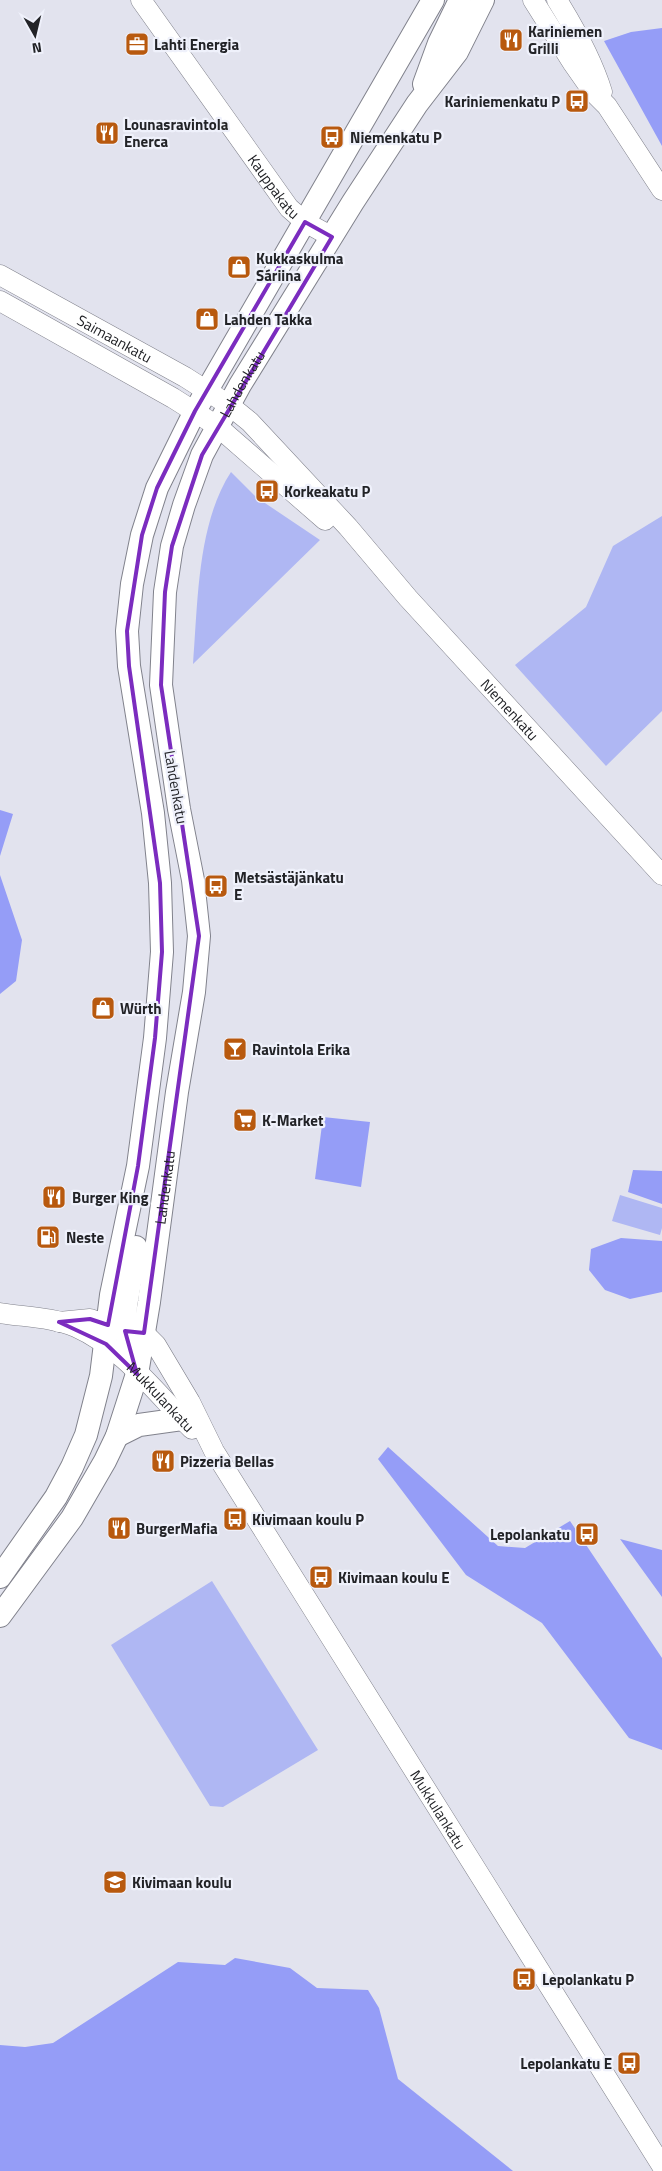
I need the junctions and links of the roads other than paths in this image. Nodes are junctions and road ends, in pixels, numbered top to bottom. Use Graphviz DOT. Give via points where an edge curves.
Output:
graph roads {
  1 [pos="141,0"];
  2 [pos="433,0"];
  3 [pos="460,0"];
  4 [pos="483,0"];
  5 [pos="533,0"];
  6 [pos="556,0"];
  7 [pos="417,104"];
  8 [pos="607,106"];
  9 [pos="662,190"];
  10 [pos="305,222"];
  11 [pos="332,237"];
  12 [pos="0,275"];
  13 [pos="0,301"];
  14 [pos="207,391"];
  15 [pos="229,405"];
  16 [pos="195,411"];
  17 [pos="217,426"];
  18 [pos="360,543"];
  19 [pos="662,874"];
  20 [pos="0,1314"];
  21 [pos="121,1333"];
  22 [pos="137,1374"];
  23 [pos="182,1419"];
  24 [pos="117,1436"];
  25 [pos="214,1451"];
  26 [pos="0,1577"];
  27 [pos="0,1616"];
  28 [pos="662,2166"];
  1 -- 10 [label="street, Kauppakatu" via="289,208"];
  2 -- 10 [label="main road, Lahdenkatu"];
  3 -- 7 [label="main road" via="439,43"];
  4 -- 7 [label="main road, Lahdenkatu" via="457,52"];
  5 -- 8 [label="street" via="593,92"];
  6 -- 8 [label="street" via="588,55"];
  7 -- 11 [label="main road, Lahdenkatu"];
  8 -- 9 [label="street"];
  10 -- 11 [label="street, Kauppakatu"];
  10 -- 14 [label="main road, Lahdenkatu"];
  11 -- 15 [label="main road, Lahdenkatu"];
  12 -- 14 [label="street, Saimaankatu"];
  13 -- 16 [label="street, Saimaankatu"];
  14 -- 15 [label="street, Saimaankatu"];
  14 -- 16 [label="main road, Lahdenkatu"];
  15 -- 17 [label="main road, Lahdenkatu"];
  15 -- 18 [label="street, Niemenkatu" via="250,422"];
  16 -- 17 [label="street, Niemenkatu"];
  16 -- 21 [label="main road, Lahdenkatu" via="158,488 142,535 132,584 128,631 129,666 154,822 162,952 155,1038 138,1166 138,1236"];
  17 -- 18 [label="street, Niemenkatu" via="342,536"];
  17 -- 21 [label="main road, Lahdenkatu" via="202,455 172,546 165,592 161,685 193,880 199,936 194,992 177,1092"];
  18 -- 19 [label="street, Niemenkatu"];
  20 -- 21 [label="street, Mukkulankatu"];
  21 -- 22 [label="main road"];
  21 -- 25 [label="street, Mukkulankatu" via="156,1345"];
  21 -- 26 [label="main road, Lahdenkatu" via="72,1467 56,1497"];
  22 -- 23 [label="street, Mukkulankatu"];
  22 -- 24 [label="main road"];
  23 -- 24 [label="main road" via="139,1425"];
  23 -- 25 [label="street, Mukkulankatu"];
  24 -- 27 [label="main road" via="85,1498"];
  25 -- 28 [label="street, Mukkulankatu"];
}
